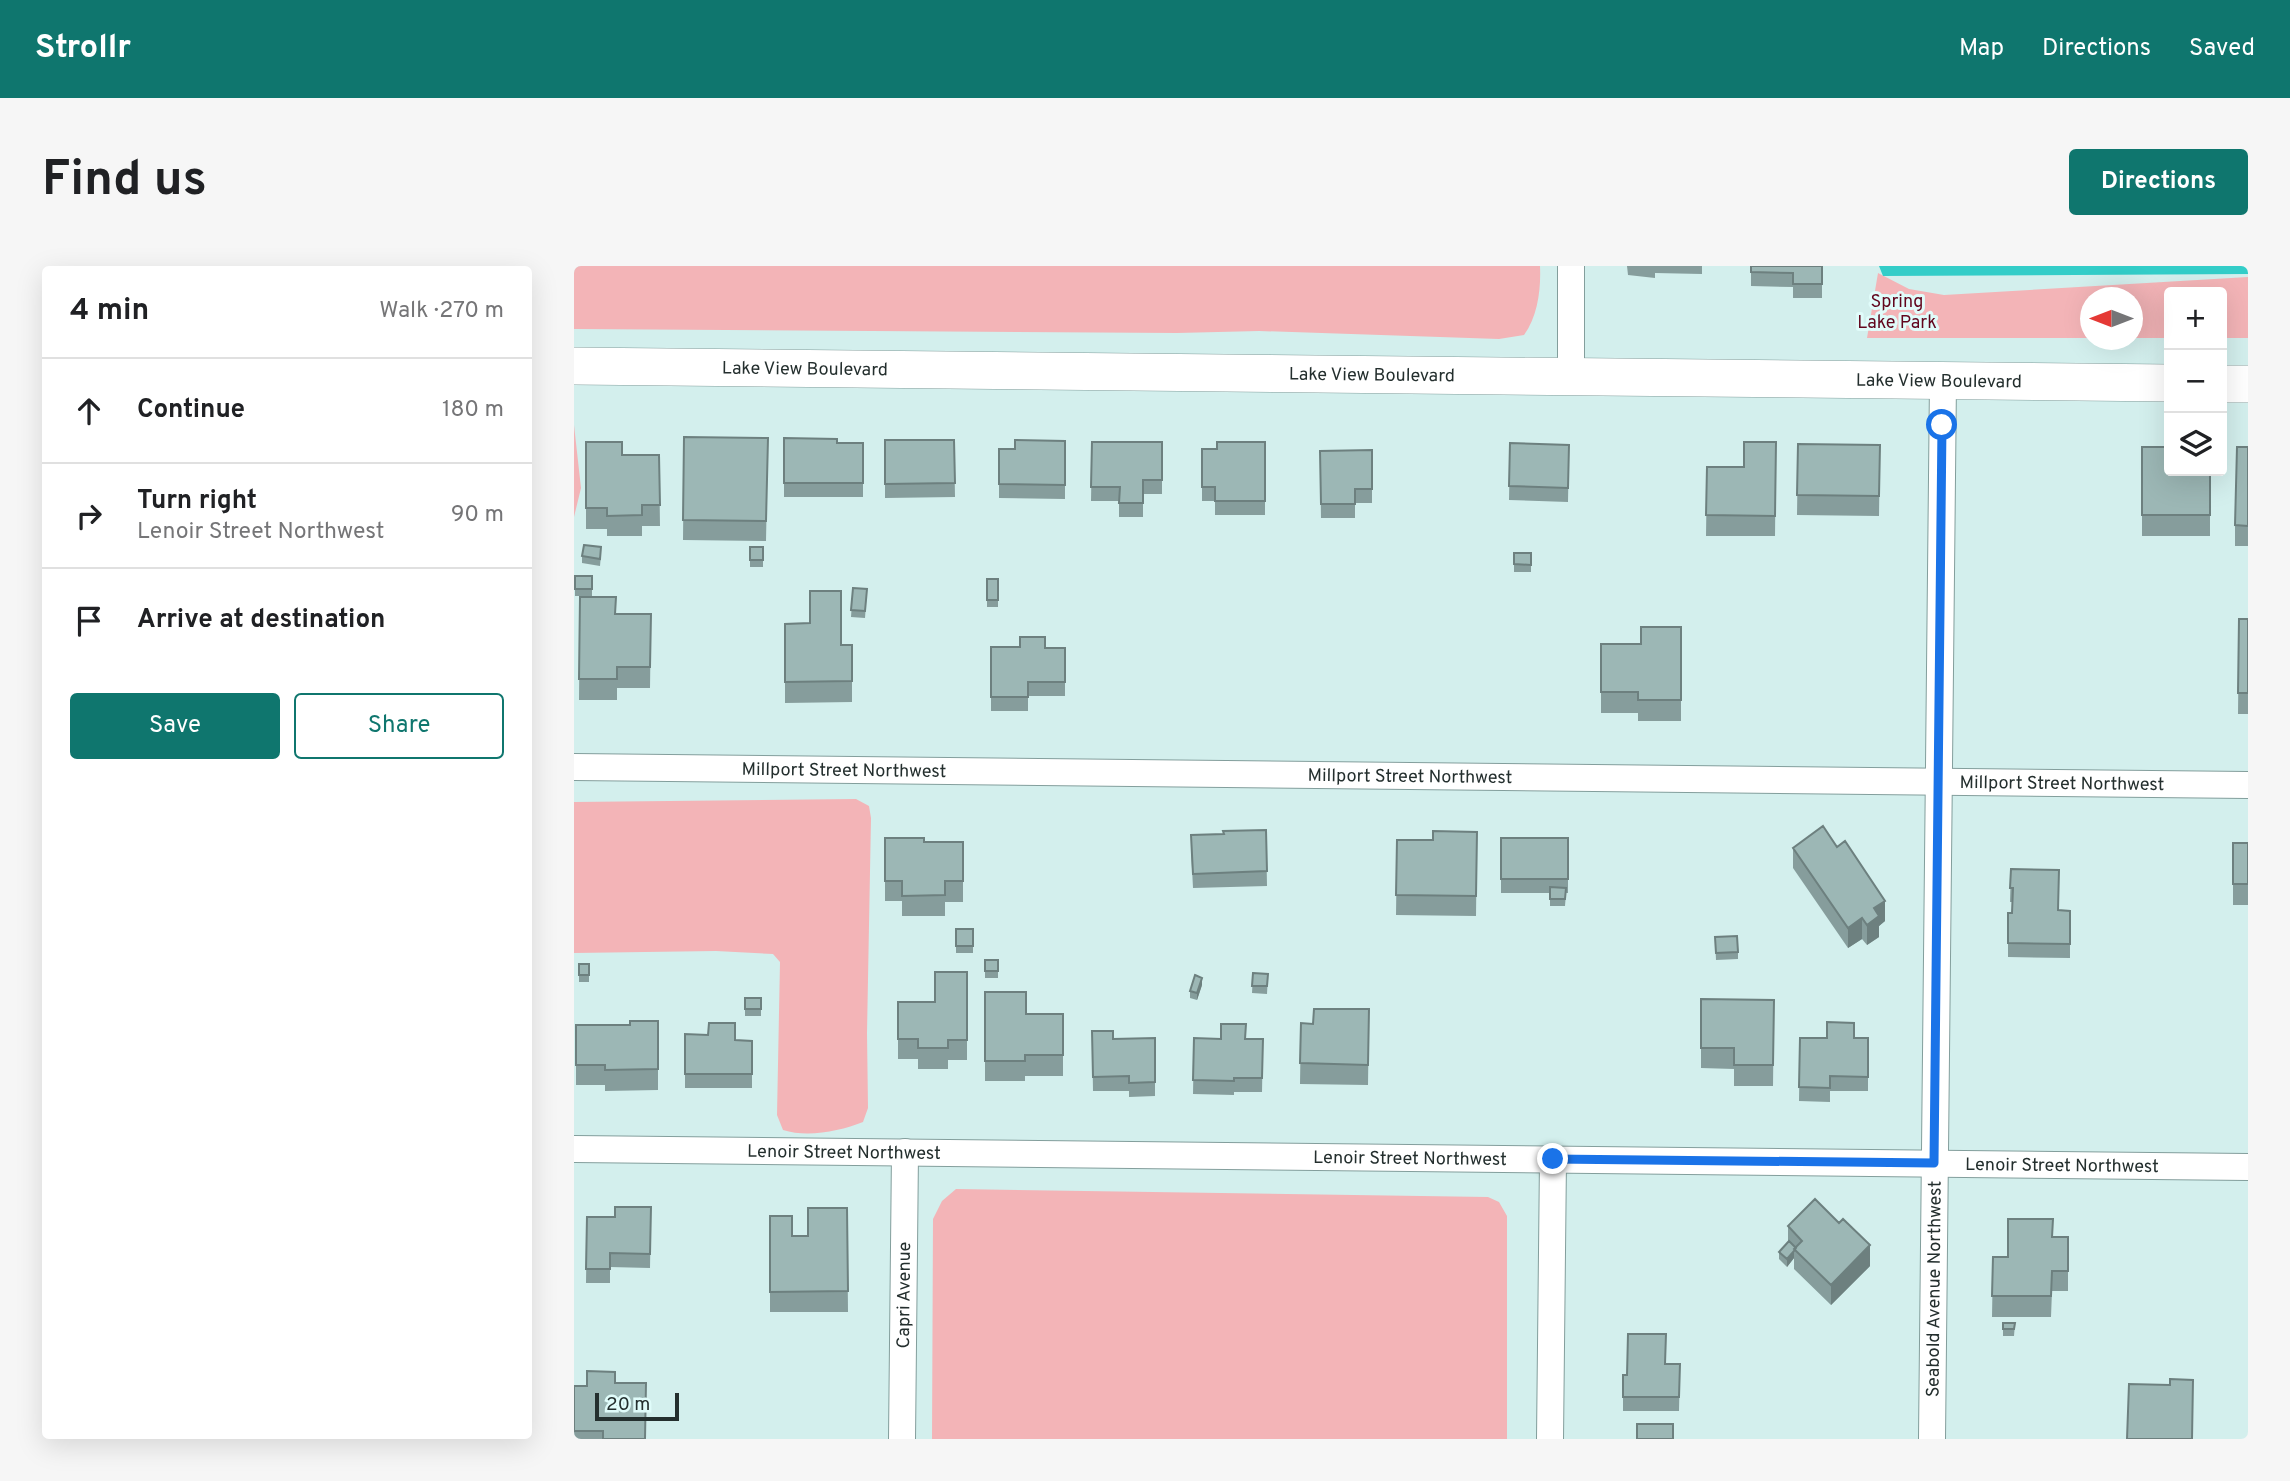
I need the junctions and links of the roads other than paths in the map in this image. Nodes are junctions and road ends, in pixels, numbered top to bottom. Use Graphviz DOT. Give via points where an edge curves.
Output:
graph roads {
  1 [pos="1571,266"];
  2 [pos="574,366"];
  3 [pos="1571,377"];
  4 [pos="1943,381"];
  5 [pos="2164,383"];
  6 [pos="2227,384"];
  7 [pos="2248,384"];
  8 [pos="574,767"];
  9 [pos="1939,782"];
  10 [pos="2248,785"];
  11 [pos="574,1149"];
  12 [pos="905,1152"];
  13 [pos="1553,1159"];
  14 [pos="1934,1163"];
  15 [pos="2248,1167"];
  16 [pos="902,1439"];
  17 [pos="1550,1439"];
  18 [pos="1932,1439"];
  1 -- 3 [label="street"];
  2 -- 3 [label="street, Lake View Boulevard"];
  3 -- 4 [label="street, Lake View Boulevard"];
  4 -- 5 [label="street, Lake View Boulevard"];
  4 -- 9 [label="street, Seabold Avenue Northwest"];
  6 -- 7 [label="street"];
  8 -- 9 [label="street, Millport Street Northwest"];
  9 -- 10 [label="street, Millport Street Northwest"];
  9 -- 14 [label="street, Seabold Avenue Northwest"];
  11 -- 12 [label="street, Lenoir Street Northwest"];
  12 -- 13 [label="street, Lenoir Street Northwest"];
  12 -- 16 [label="street, Capri Avenue"];
  13 -- 14 [label="street, Lenoir Street Northwest"];
  13 -- 17 [label="street"];
  14 -- 15 [label="street, Lenoir Street Northwest"];
  14 -- 18 [label="street, Seabold Avenue Northwest"];
}
